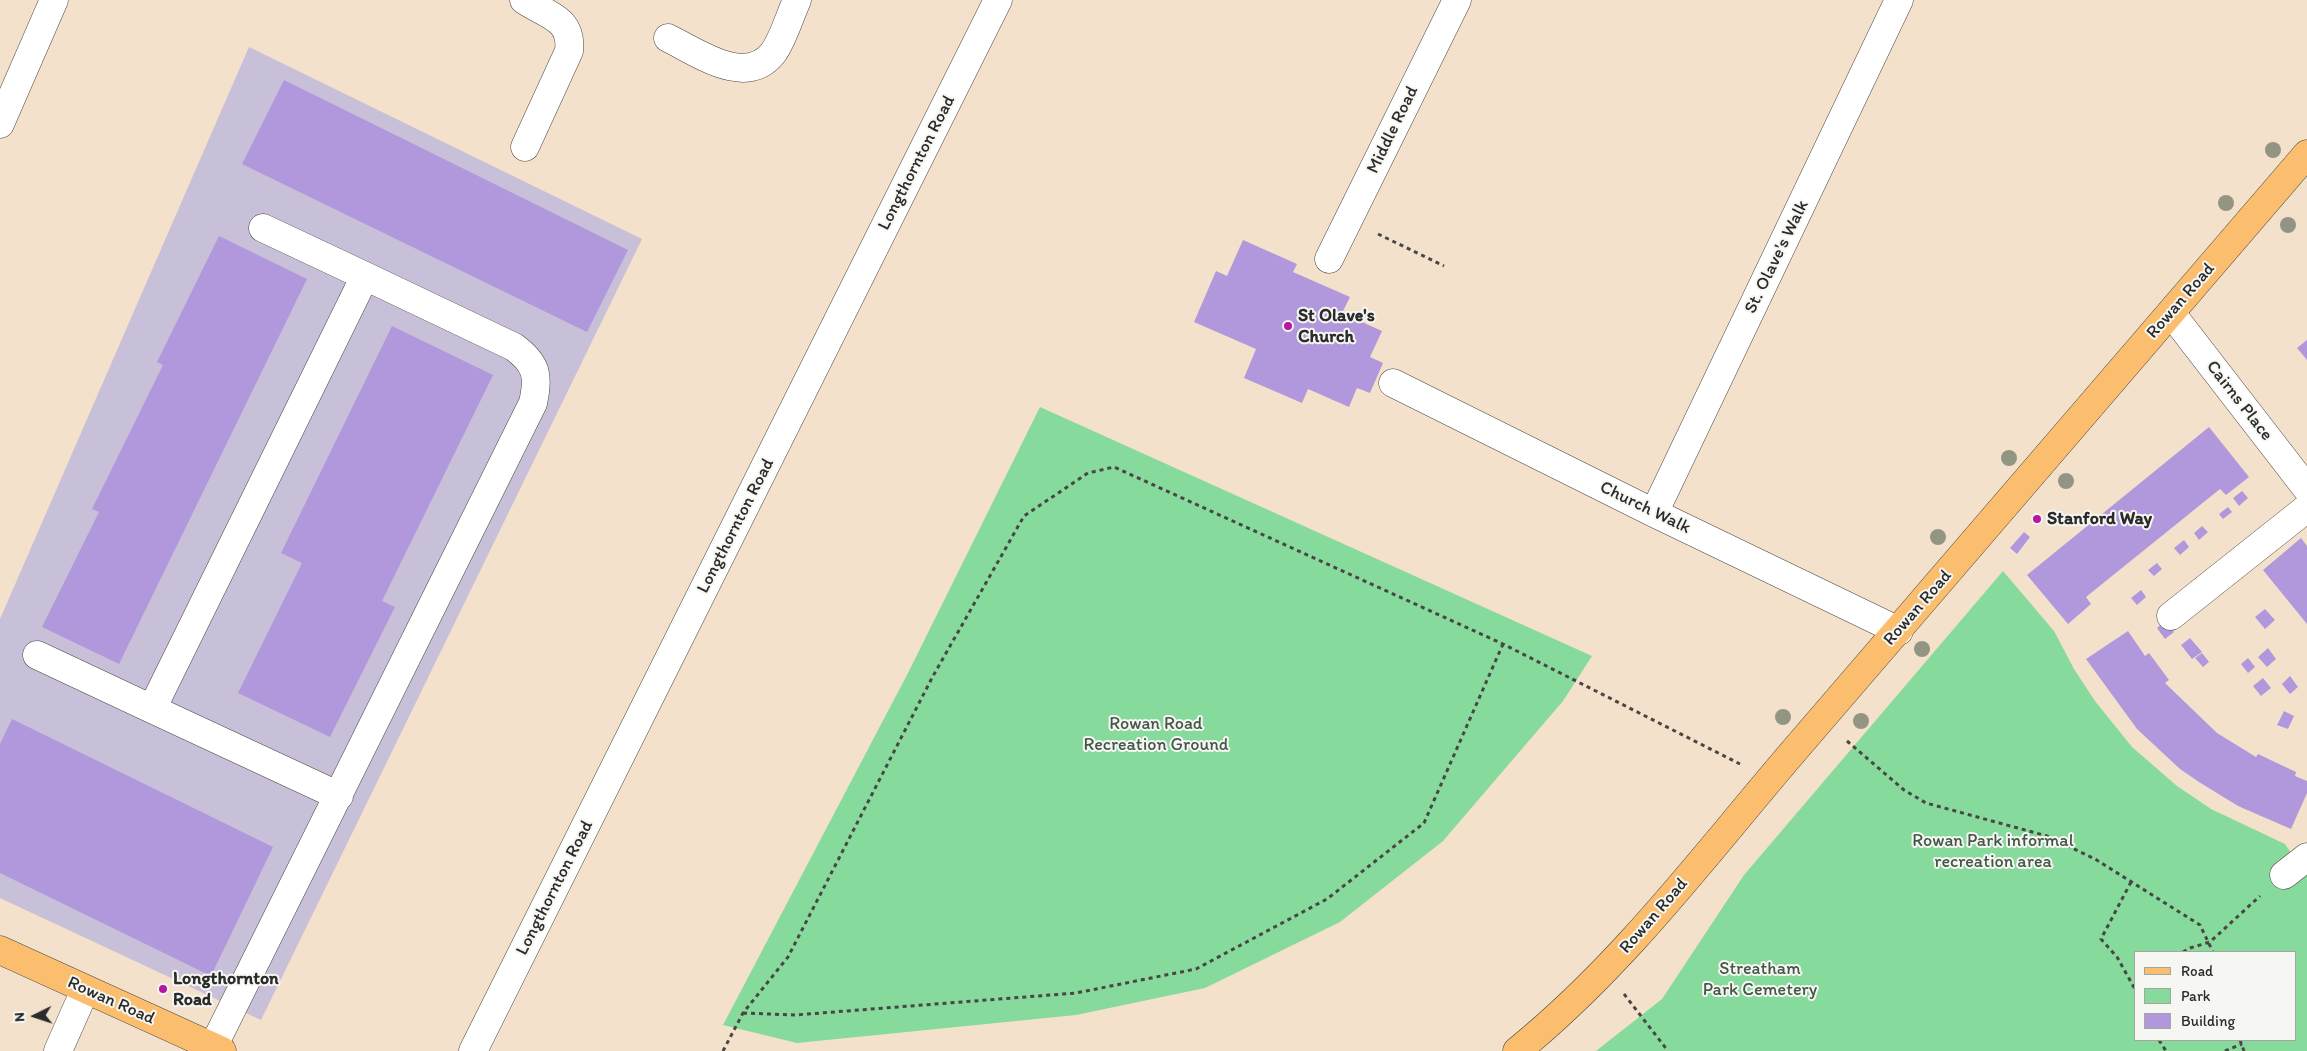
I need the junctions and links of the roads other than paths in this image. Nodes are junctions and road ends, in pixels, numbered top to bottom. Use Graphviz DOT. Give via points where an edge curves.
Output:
graph roads {
  1 [pos="54,0"];
  2 [pos="524,0"];
  3 [pos="798,0"];
  4 [pos="998,0"];
  5 [pos="1457,0"];
  6 [pos="1899,0"];
  7 [pos="668,38"];
  8 [pos="0,124"];
  9 [pos="525,147"];
  10 [pos="2307,154"];
  11 [pos="263,228"];
  12 [pos="1329,259"];
  13 [pos="365,276"];
  14 [pos="2171,313"];
  15 [pos="1392,383"];
  16 [pos="2307,489"];
  17 [pos="2307,508"];
  18 [pos="1654,513"];
  19 [pos="2171,616"];
  20 [pos="1899,631"];
  21 [pos="37,655"];
  22 [pos="152,709"];
  23 [pos="339,796"];
  24 [pos="2307,857"];
  25 [pos="2284,875"];
  26 [pos="0,950"];
  27 [pos="85,990"];
  28 [pos="217,1049"];
  29 [pos="58,1051"];
  30 [pos="473,1051"];
  31 [pos="1517,1051"];
  1 -- 8 [label="street"];
  2 -- 9 [label="street" via="559,20 568,29 570,40 569,51"];
  3 -- 7 [label="street" via="773,53 746,68 732,68"];
  4 -- 30 [label="street, Longthornton Road"];
  5 -- 12 [label="street, Middle Road"];
  6 -- 18 [label="street, St. Olave's Walk"];
  10 -- 14 [label="main road, Rowan Road"];
  11 -- 13 [label="street"];
  13 -- 22 [label="street"];
  13 -- 23 [label="street" via="514,347 529,358 537,386 532,403"];
  14 -- 16 [label="street, Cairns Place"];
  14 -- 20 [label="main road, Rowan Road"];
  15 -- 18 [label="street, Church Walk"];
  17 -- 19 [label="street"];
  18 -- 20 [label="street, Church Walk"];
  20 -- 31 [label="main road, Rowan Road" via="1606,971"];
  21 -- 22 [label="street"];
  22 -- 23 [label="street"];
  23 -- 28 [label="street"];
  24 -- 25 [label="street"];
  26 -- 27 [label="main road, Rowan Road"];
  27 -- 28 [label="main road, Rowan Road"];
  27 -- 29 [label="street"];
}
